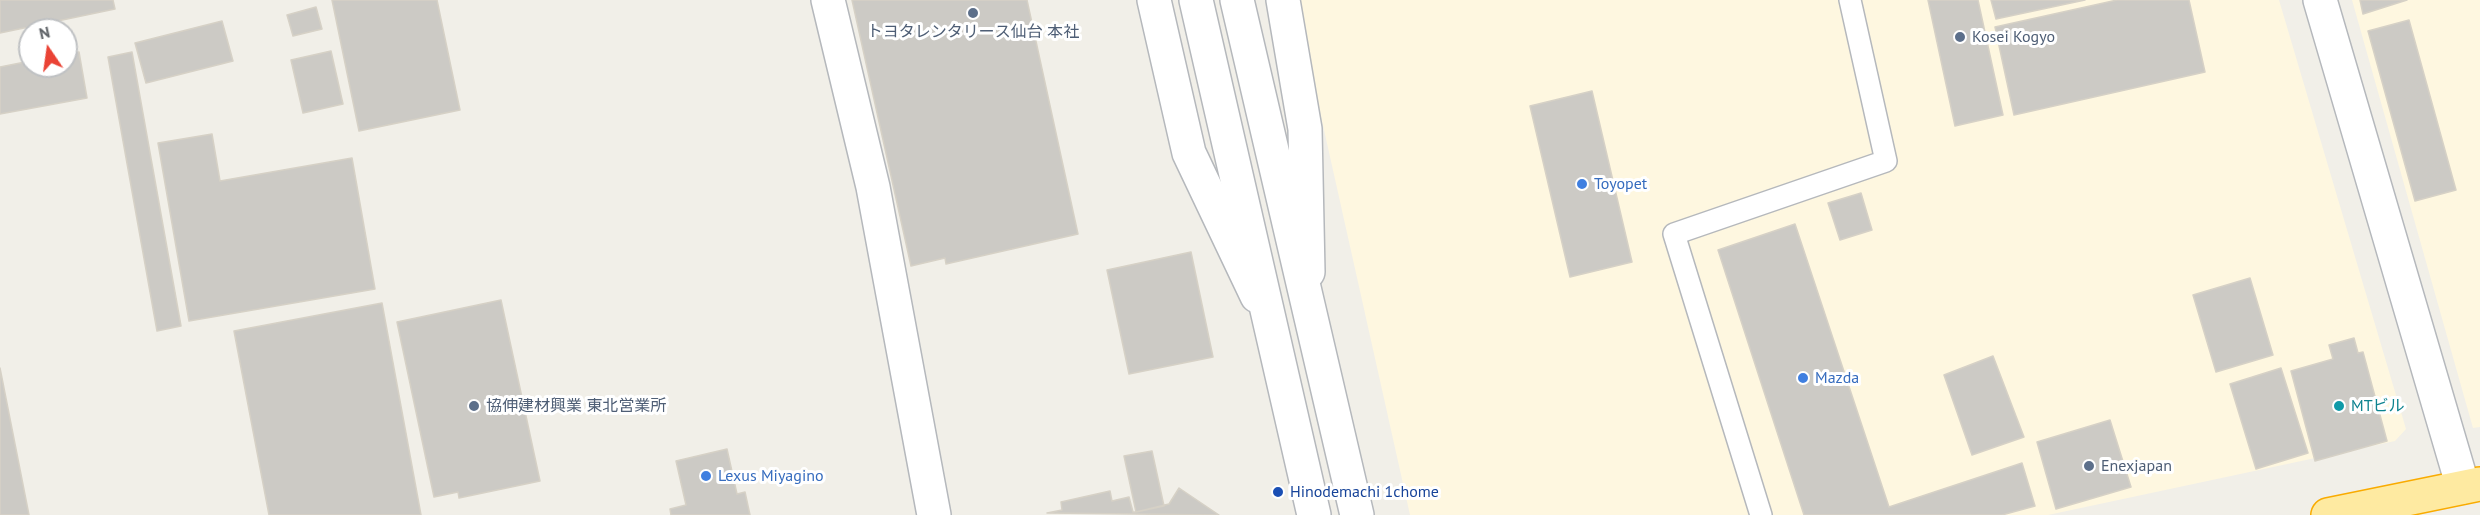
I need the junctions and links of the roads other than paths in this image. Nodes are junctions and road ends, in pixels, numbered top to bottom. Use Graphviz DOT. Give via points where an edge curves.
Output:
graph roads {
  1 [pos="828,0"];
  2 [pos="1154,0"];
  3 [pos="1196,0"];
  4 [pos="1237,0"];
  5 [pos="1283,0"];
  6 [pos="1850,0"];
  7 [pos="2320,0"];
  8 [pos="1309,316"];
  9 [pos="1270,322"];
  10 [pos="2472,486"];
  11 [pos="934,515"];
  12 [pos="1314,515"];
  13 [pos="1357,515"];
  14 [pos="1761,515"];
  15 [pos="2328,515"];
  1 -- 11 [label="street" via="873,188"];
  2 -- 9 [label="street" via="1189,153"];
  3 -- 9 [label="street"];
  4 -- 8 [label="street"];
  5 -- 8 [label="street" via="1305,129"];
  6 -- 14 [label="lane" via="1886,161 1674,234"];
  7 -- 10 [label="street"];
  8 -- 13 [label="street"];
  9 -- 12 [label="street"];
  10 -- 15 [label="highway"];
}
